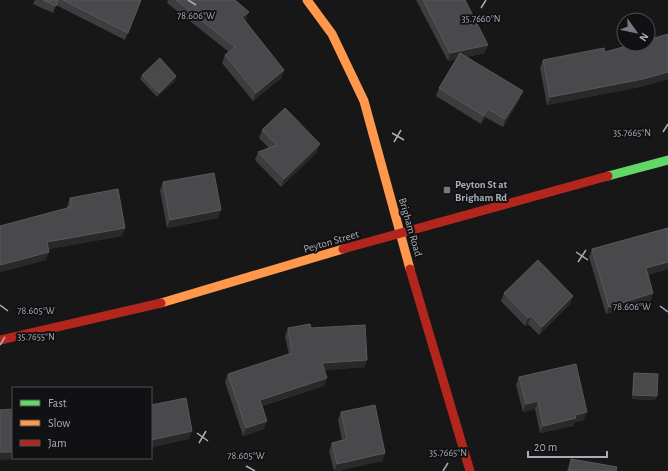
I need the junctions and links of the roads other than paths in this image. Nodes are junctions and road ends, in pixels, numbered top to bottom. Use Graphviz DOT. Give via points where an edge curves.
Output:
graph roads {
  1 [pos="307,0"];
  2 [pos="668,160"];
  3 [pos="399,233"];
  4 [pos="0,340"];
  5 [pos="470,471"];
  1 -- 3 [label="street, Brigham Road" via="332,34 364,101"];
  2 -- 3 [label="street, Peyton Street"];
  3 -- 4 [label="street, Peyton Street" via="170,301"];
  3 -- 5 [label="street, Brigham Road"];
}
